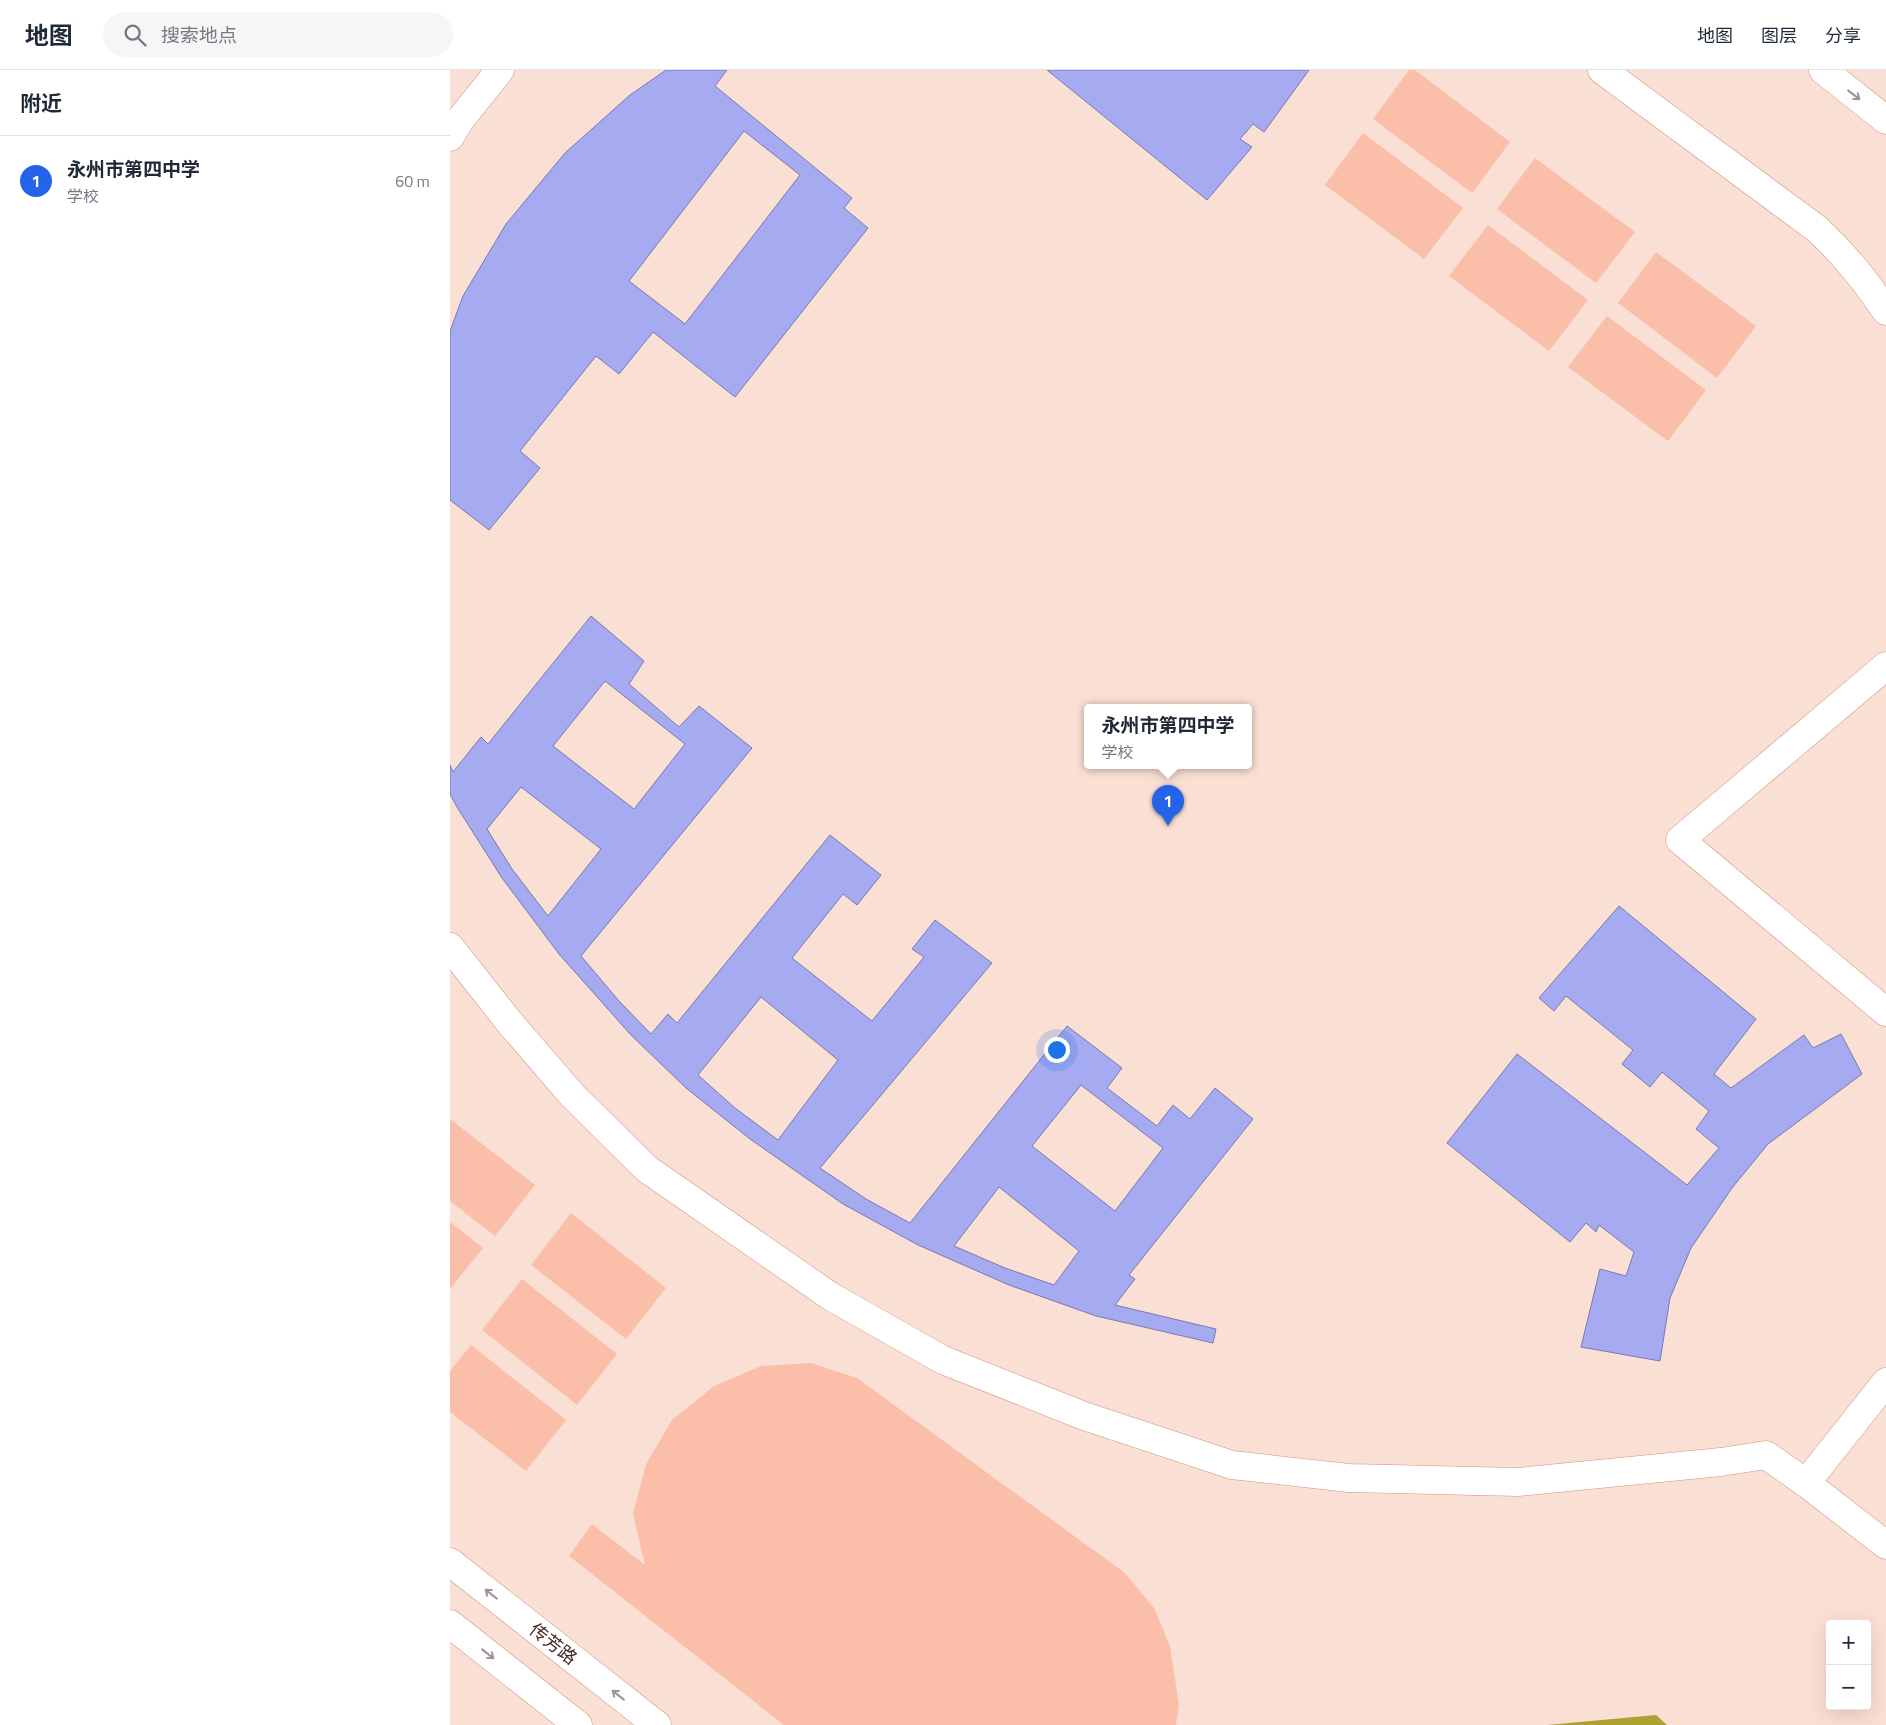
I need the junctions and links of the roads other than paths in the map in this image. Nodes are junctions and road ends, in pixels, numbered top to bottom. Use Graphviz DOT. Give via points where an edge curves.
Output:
graph roads {
  1 [pos="500,70"];
  2 [pos="1602,70"];
  3 [pos="1823,70"];
  4 [pos="1886,120"];
  5 [pos="454,123"];
  6 [pos="1886,311"];
  7 [pos="1886,666"];
  8 [pos="450,947"];
  9 [pos="1886,1012"];
  10 [pos="1886,1382"];
  11 [pos="1806,1483"];
  12 [pos="1886,1545"];
  13 [pos="450,1562"];
  14 [pos="450,1624"];
  15 [pos="578,1725"];
  16 [pos="657,1725"];
  1 -- 5 [label="main road"];
  2 -- 6 [label="main road" via="1817,230 1842,252"];
  3 -- 4 [label="main road, one-way"];
  7 -- 9 [label="main road" via="1680,840"];
  8 -- 11 [label="main road" via="573,1096 647,1169 838,1301 943,1360 1084,1416 1232,1465 1349,1478 1518,1482 1766,1455"];
  10 -- 11 [label="main road"];
  11 -- 12 [label="main road"];
  16 -- 13 [label="main road, 传芳路, one-way"];
  14 -- 15 [label="main road, one-way"];
}
